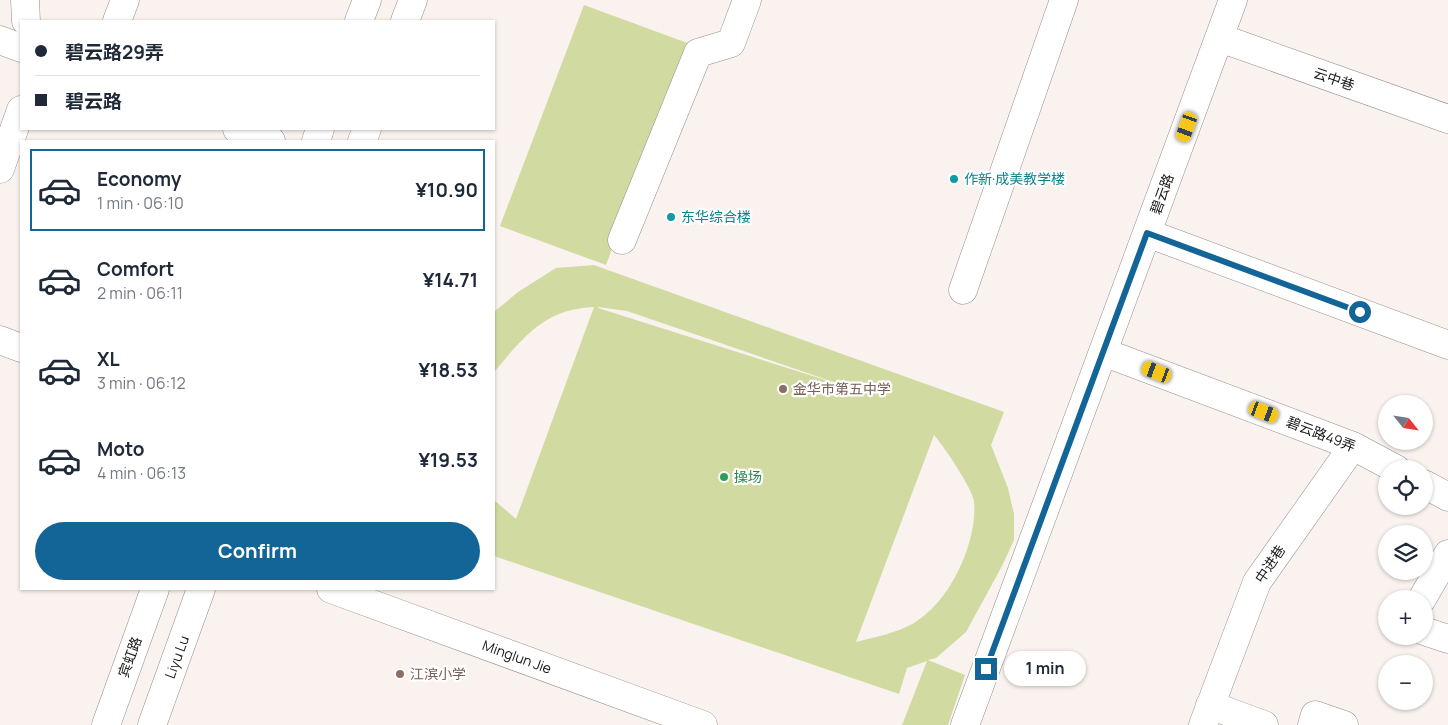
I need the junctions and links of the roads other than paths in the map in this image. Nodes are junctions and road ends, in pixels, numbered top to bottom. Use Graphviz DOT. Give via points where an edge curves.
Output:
graph roads {
  1 [pos="25,0"];
  2 [pos="125,0"];
  3 [pos="367,0"];
  4 [pos="413,0"];
  5 [pos="747,0"];
  6 [pos="1064,0"];
  7 [pos="1234,0"];
  8 [pos="26,20"];
  9 [pos="117,20"];
  10 [pos="359,20"];
  11 [pos="405,20"];
  12 [pos="1220,38"];
  13 [pos="0,40"];
  14 [pos="20,48"];
  15 [pos="20,113"];
  16 [pos="1448,119"];
  17 [pos="240,130"];
  18 [pos="268,140"];
  19 [pos="0,169"];
  20 [pos="1147,233"];
  21 [pos="622,240"];
  22 [pos="963,290"];
  23 [pos="0,340"];
  24 [pos="1448,345"];
  25 [pos="20,348"];
  26 [pos="1103,352"];
  27 [pos="1354,446"];
  28 [pos="1380,460"];
  29 [pos="1433,488"];
  30 [pos="1448,496"];
  31 [pos="1448,554"];
  32 [pos="155,590"];
  33 [pos="201,590"];
  34 [pos="333,590"];
  35 [pos="1427,590"];
  36 [pos="1433,634"];
  37 [pos="1448,640"];
  38 [pos="1206,715"];
  39 [pos="106,725"];
  40 [pos="152,725"];
  41 [pos="703,725"];
  42 [pos="965,725"];
  43 [pos="1264,725"];
  44 [pos="1312,725"];
  45 [pos="1344,725"];
  1 -- 8 [label="street"];
  2 -- 9 [label="street"];
  3 -- 10 [label="street"];
  4 -- 11 [label="street"];
  5 -- 21 [label="street" via="731,43 698,53"];
  6 -- 22 [label="street"];
  7 -- 12 [label="street, 碧云路"];
  12 -- 16 [label="street, 云中巷"];
  12 -- 20 [label="street, 碧云路"];
  13 -- 14 [label="street"];
  15 -- 19 [label="street"];
  17 -- 18 [label="street"];
  20 -- 24 [label="street"];
  20 -- 26 [label="street, 碧云路"];
  23 -- 25 [label="street"];
  26 -- 27 [label="street, 碧云路49弄"];
  26 -- 42 [label="street, 碧云路"];
  27 -- 28 [label="street, 碧云路49弄"];
  27 -- 38 [label="street, 中进巷" via="1257,582"];
  29 -- 30 [label="street"];
  31 -- 35 [label="street"];
  32 -- 39 [label="street, 宾虹路"];
  33 -- 40 [label="street, Liyu Lu"];
  34 -- 41 [label="street, Minglun Jie"];
  36 -- 37 [label="street"];
  38 -- 43 [label="street"];
  44 -- 45 [label="street" via="1315,715"];
}
